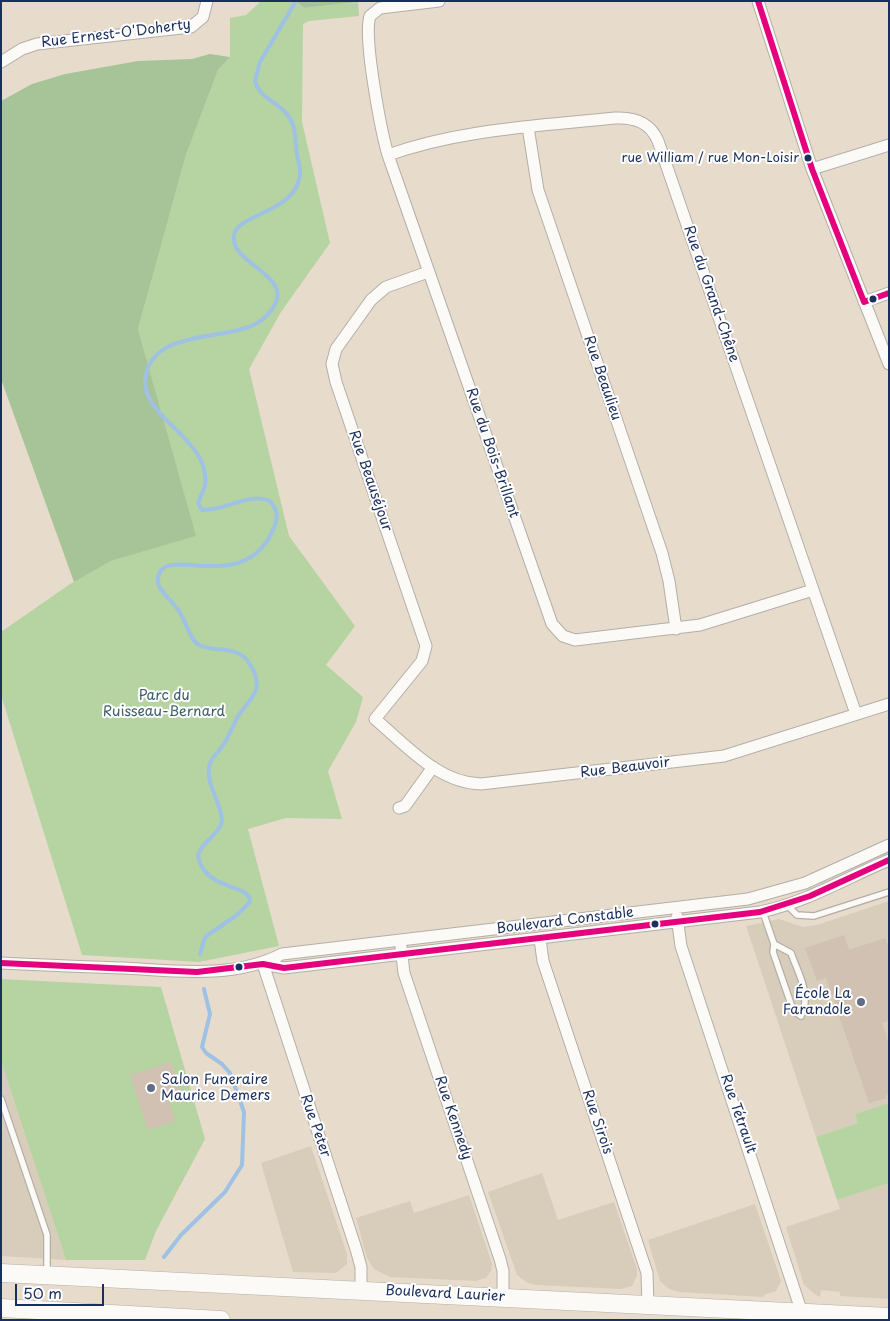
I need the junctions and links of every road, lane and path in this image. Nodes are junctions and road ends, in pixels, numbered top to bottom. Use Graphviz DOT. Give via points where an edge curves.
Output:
graph roads {
  1 [pos="207,1"];
  2 [pos="439,1"];
  3 [pos="758,1"];
  4 [pos="1,62"];
  5 [pos="528,127"];
  6 [pos="889,145"];
  7 [pos="388,155"];
  8 [pos="812,169"];
  9 [pos="428,272"];
  10 [pos="889,293"];
  11 [pos="864,302"];
  12 [pos="889,364"];
  13 [pos="812,590"];
  14 [pos="676,629"];
  15 [pos="889,704"];
  16 [pos="856,714"];
  17 [pos="375,720"];
  18 [pos="433,768"];
  19 [pos="398,808"];
  20 [pos="889,845"];
  21 [pos="889,860"];
  22 [pos="889,892"];
  23 [pos="786,905"];
  24 [pos="676,908"];
  25 [pos="763,912"];
  26 [pos="677,923"];
  27 [pos="540,939"];
  28 [pos="400,940"];
  29 [pos="774,944"];
  30 [pos="402,954"];
  31 [pos="1,963"];
  32 [pos="263,964"];
  33 [pos="1,1099"];
  34 [pos="1,1273"];
  35 [pos="47,1275"];
  36 [pos="360,1289"];
  37 [pos="503,1297"];
  38 [pos="648,1305"];
  39 [pos="1,1308"];
  40 [pos="804,1316"];
  41 [pos="889,1317"];
  42 [pos="221,1320"];
  1 -- 4 [label="street, Rue Ernest-O'Doherty" via="203,18 186,28 37,44"];
  2 -- 7 [label="street, Rue du Bois-Brillant" via="380,8 370,18 377,106"];
  3 -- 8 [label="street"];
  5 -- 7 [label="street, Rue du Grand-Chêne" via="437,139"];
  5 -- 13 [label="street, Rue du Grand-Chêne" via="625,117 643,123 656,137"];
  5 -- 14 [label="street, Rue Beaulieu" via="538,190 665,562"];
  6 -- 8 [label="street"];
  7 -- 9 [label="street, Rue du Bois-Brillant"];
  8 -- 11 [label="street"];
  9 -- 14 [label="street, Rue du Bois-Brillant" via="554,628 575,640"];
  9 -- 17 [label="street, Rue Beauséjour" via="390,285 378,293 341,340 333,358 335,379 426,646 422,661"];
  10 -- 11 [label="street"];
  11 -- 12 [label="street"];
  13 -- 14 [label="street, Rue du Bois-Brillant" via="719,620"];
  13 -- 16 [label="street, Rue du Grand-Chêne"];
  15 -- 16 [label="street, Rue Beauvoir"];
  16 -- 18 [label="street, Rue Beauvoir" via="735,753 701,760 482,784 456,780"];
  17 -- 18 [label="street, Rue Beauvoir"];
  18 -- 19 [label="street" via="405,806"];
  20 -- 24 [label="street, Boulevard Constable" via="784,891 748,900"];
  21 -- 23 [label="street, Boulevard Constable"];
  22 -- 23 [label="lane" via="814,916 797,914"];
  23 -- 25 [label="street, Boulevard Constable"];
  24 -- 26 [label="street, Rue Tétrault"];
  24 -- 28 [label="street, Boulevard Constable"];
  25 -- 26 [label="street, Boulevard Constable"];
  25 -- 29 [label="lane"];
  26 -- 27 [label="street, Boulevard Constable"];
  26 -- 40 [label="street, Rue Tétrault" via="681,946"];
  27 -- 30 [label="street, Boulevard Constable"];
  27 -- 38 [label="street, Rue Sirois" via="543,961 648,1273"];
  28 -- 30 [label="street, Rue Kennedy"];
  28 -- 32 [label="street, Boulevard Constable" via="282,954"];
  29 -- 29 [label="lane" via="773,952 792,1010 801,1016 806,1004 805,991 791,953"];
  30 -- 32 [label="street, Boulevard Constable" via="284,968"];
  30 -- 37 [label="street, Rue Kennedy" via="404,973 504,1271"];
  31 -- 32 [label="street, Boulevard Constable" via="197,972"];
  32 -- 36 [label="street, Rue Peter" via="356,1249 361,1267"];
  33 -- 35 [label="lane" via="47,1235"];
  34 -- 35 [label="main road, Boulevard Laurier"];
  35 -- 36 [label="main road, Boulevard Laurier"];
  36 -- 37 [label="main road, Boulevard Laurier"];
  37 -- 38 [label="main road, Boulevard Laurier"];
  38 -- 40 [label="main road, Boulevard Laurier"];
  39 -- 42 [label="main road"];
  40 -- 41 [label="main road, Boulevard Laurier"];
}
